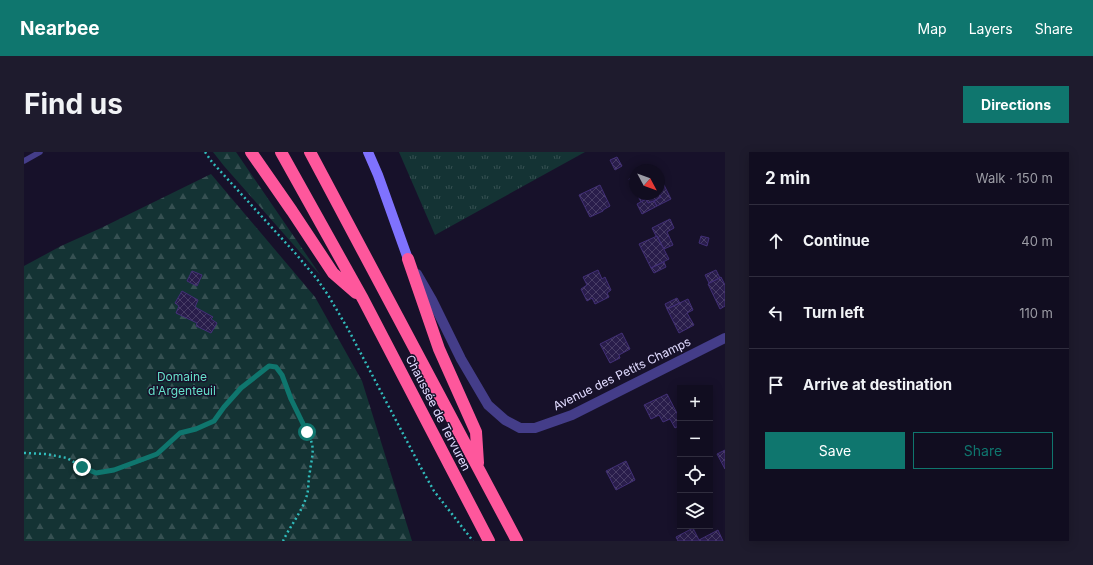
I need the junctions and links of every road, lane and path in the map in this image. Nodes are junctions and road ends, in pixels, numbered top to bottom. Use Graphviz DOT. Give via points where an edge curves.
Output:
graph roads {
  1 [pos="40,152"];
  2 [pos="205,152"];
  3 [pos="250,152"];
  4 [pos="282,152"];
  5 [pos="310,152"];
  6 [pos="368,152"];
  7 [pos="24,161"];
  8 [pos="408,259"];
  9 [pos="363,298"];
  10 [pos="725,338"];
  11 [pos="24,453"];
  12 [pos="479,469"];
  13 [pos="282,541"];
  14 [pos="473,541"];
  15 [pos="489,541"];
  16 [pos="517,541"];
  1 -- 7 [label="lane"];
  2 -- 14 [label="path" via="317,278 348,329 434,491"];
  3 -- 9 [label="highway" via="333,273"];
  4 -- 9 [label="highway, Chaussée de Tervuren"];
  5 -- 12 [label="highway, Chaussée de Tervuren"];
  6 -- 8 [label="street"];
  8 -- 10 [label="street, Avenue des Petits Champs" via="488,405 505,420 520,428 535,428 572,415"];
  8 -- 12 [label="highway" via="439,349 476,432"];
  9 -- 15 [label="highway, Chaussée de Tervuren"];
  11 -- 13 [label="path" via="67,458 96,473 114,470 157,454 180,433 214,421 241,388 269,366 276,367 282,375 312,444 313,456 304,505"];
  12 -- 16 [label="highway, Chaussée de Tervuren"];
}
